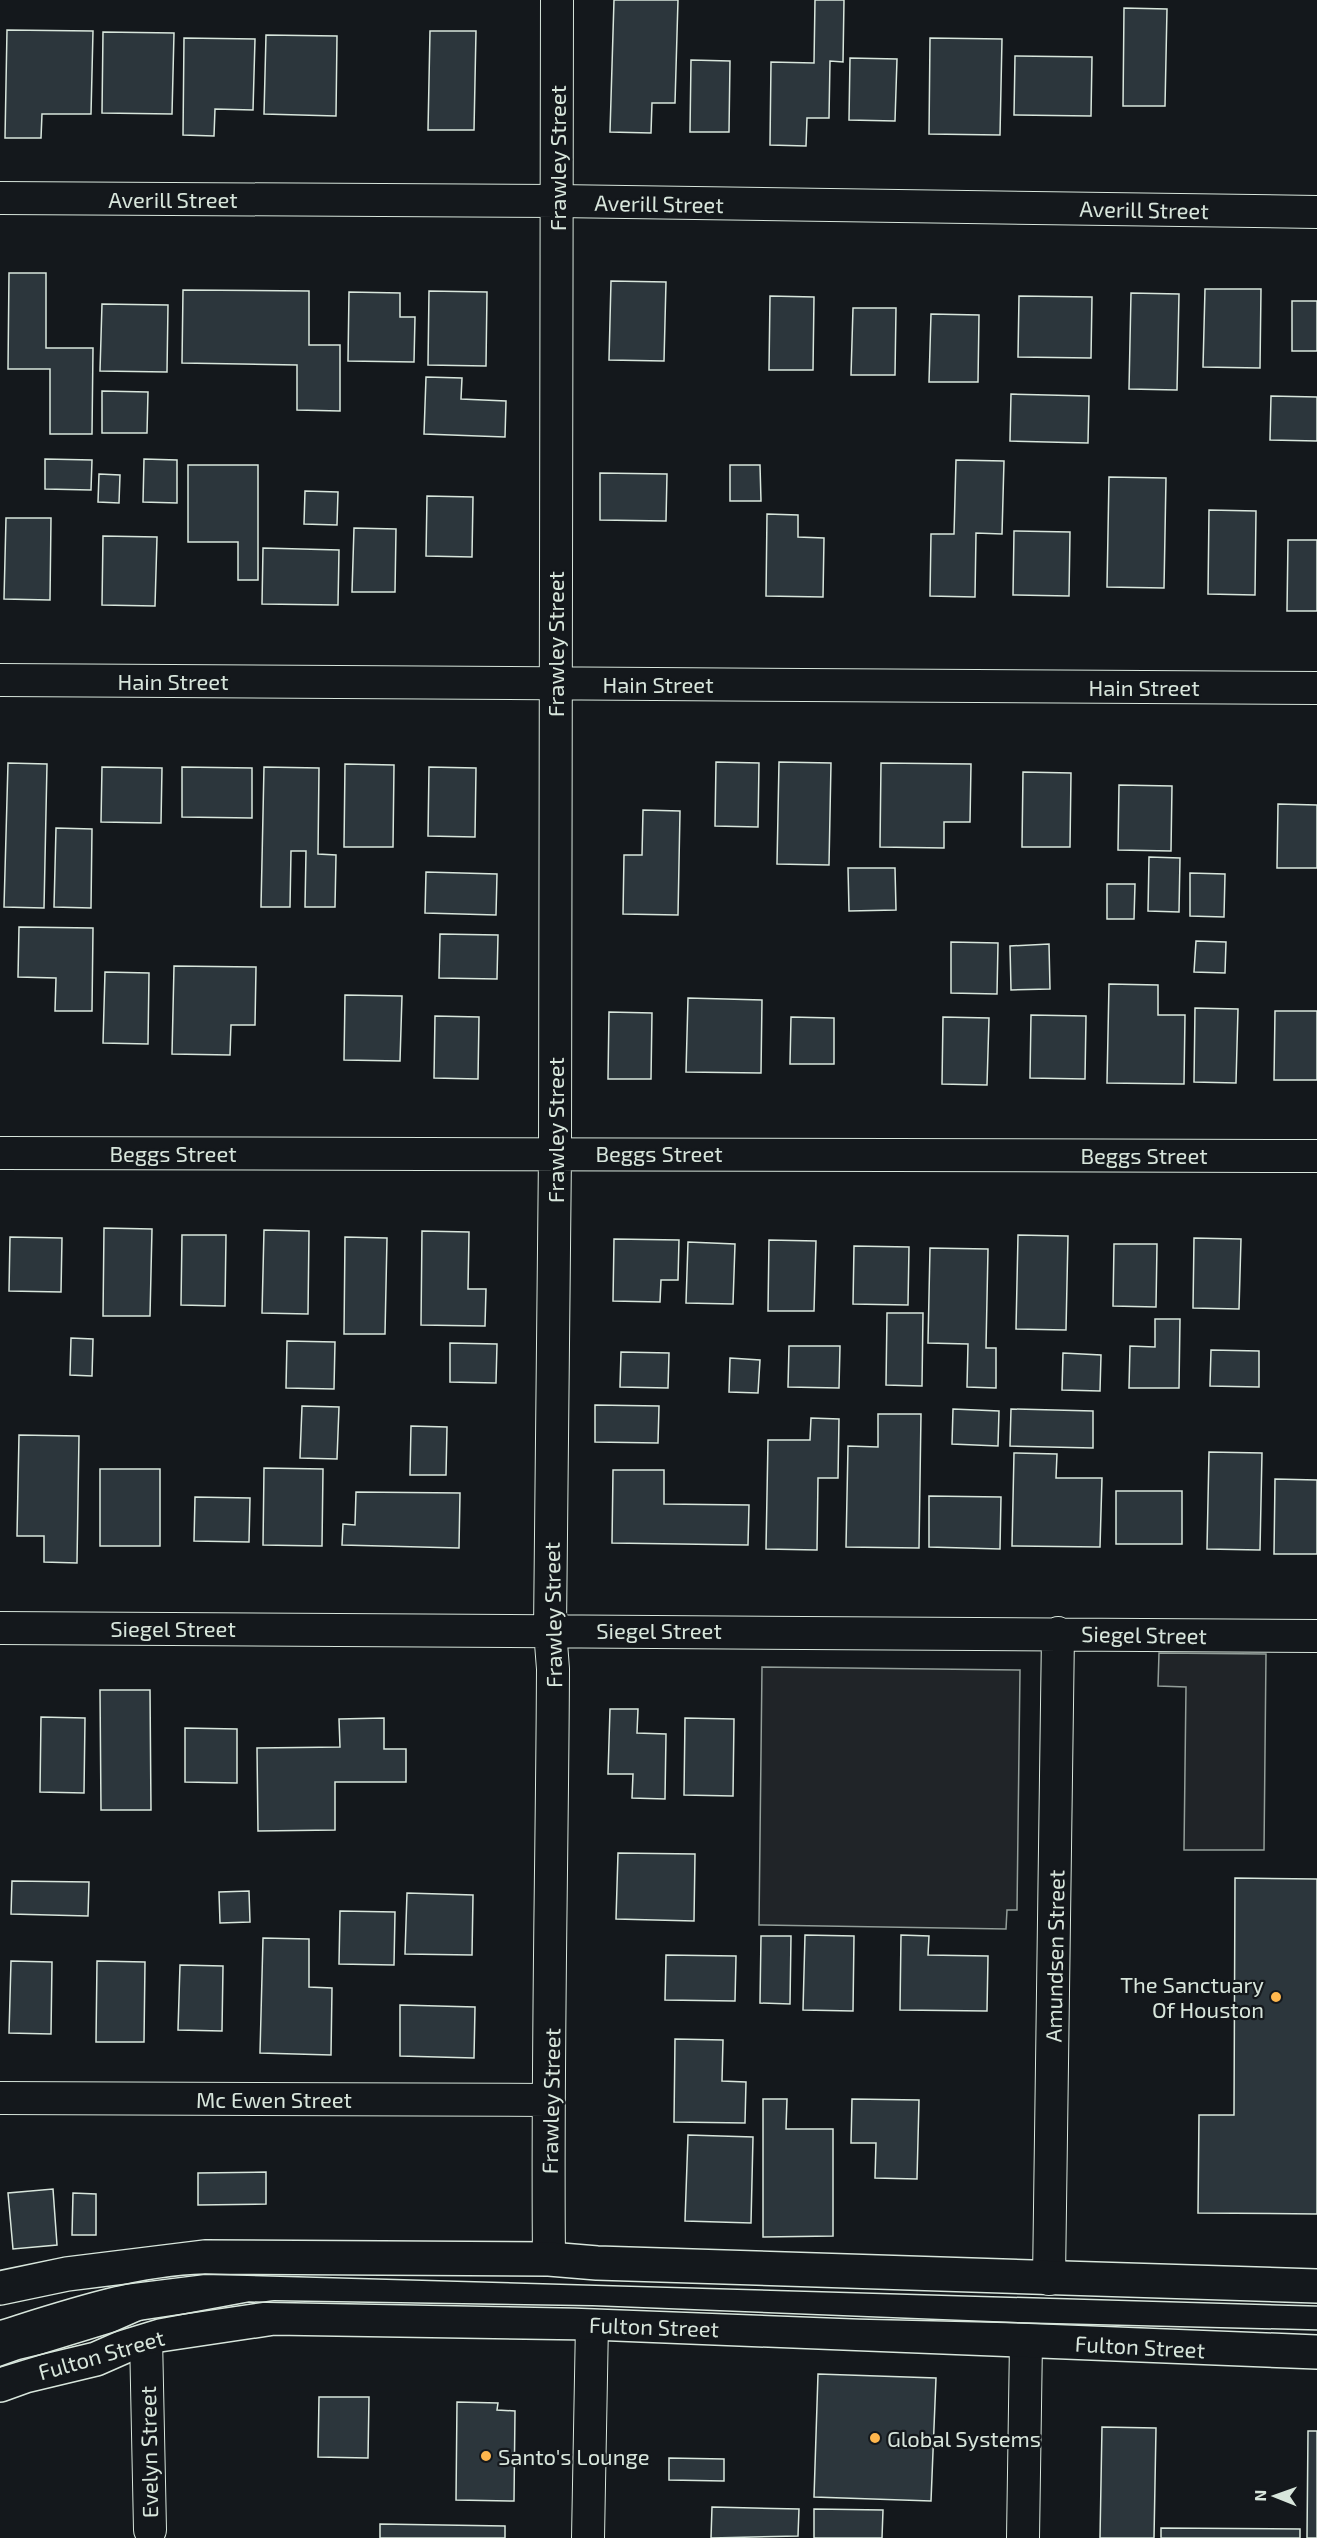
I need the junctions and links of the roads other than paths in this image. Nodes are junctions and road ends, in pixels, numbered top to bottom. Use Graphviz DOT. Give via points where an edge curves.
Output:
graph roads {
  1 [pos="557,0"];
  2 [pos="0,198"];
  3 [pos="557,201"];
  4 [pos="1317,212"];
  5 [pos="0,680"];
  6 [pos="555,684"];
  7 [pos="1317,688"];
  8 [pos="0,1153"];
  9 [pos="555,1153"];
  10 [pos="1317,1156"];
  11 [pos="0,1628"];
  12 [pos="550,1629"];
  13 [pos="1058,1633"];
  14 [pos="1317,1636"];
  15 [pos="0,2098"];
  16 [pos="548,2100"];
  17 [pos="549,2259"];
  18 [pos="1049,2279"];
  19 [pos="1317,2286"];
  20 [pos="0,2288"];
  21 [pos="592,2323"];
  22 [pos="146,2337"];
  23 [pos="1026,2341"];
  24 [pos="1317,2352"];
  25 [pos="0,2385"];
  26 [pos="150,2530"];
  27 [pos="588,2538"];
  28 [pos="1023,2538"];
  1 -- 3 [label="street, Frawley Street"];
  2 -- 3 [label="street, Averill Street"];
  3 -- 4 [label="street, Averill Street"];
  3 -- 6 [label="street, Frawley Street"];
  5 -- 6 [label="street, Hain Street"];
  6 -- 7 [label="street, Hain Street"];
  6 -- 9 [label="street, Frawley Street"];
  8 -- 9 [label="street, Beggs Street"];
  9 -- 10 [label="street, Beggs Street"];
  9 -- 12 [label="street, Frawley Street"];
  11 -- 12 [label="street, Siegel Street"];
  12 -- 13 [label="street, Siegel Street"];
  12 -- 16 [label="street, Frawley Street" via="553,1680"];
  13 -- 14 [label="street, Siegel Street"];
  13 -- 18 [label="street, Amundsen Street"];
  15 -- 16 [label="street, Mc Ewen Street"];
  16 -- 17 [label="street, Frawley Street"];
  17 -- 18 [label="main road"];
  17 -- 20 [label="main road" via="205,2257 67,2274"];
  18 -- 19 [label="main road"];
  21 -- 22 [label="main road, Fulton Street" via="274,2318"];
  21 -- 23 [label="main road, Fulton Street"];
  21 -- 27 [label="street"];
  22 -- 25 [label="main road, Fulton Street" via="96,2359"];
  22 -- 26 [label="street, Evelyn Street"];
  23 -- 24 [label="main road, Fulton Street"];
  23 -- 28 [label="street"];
}
